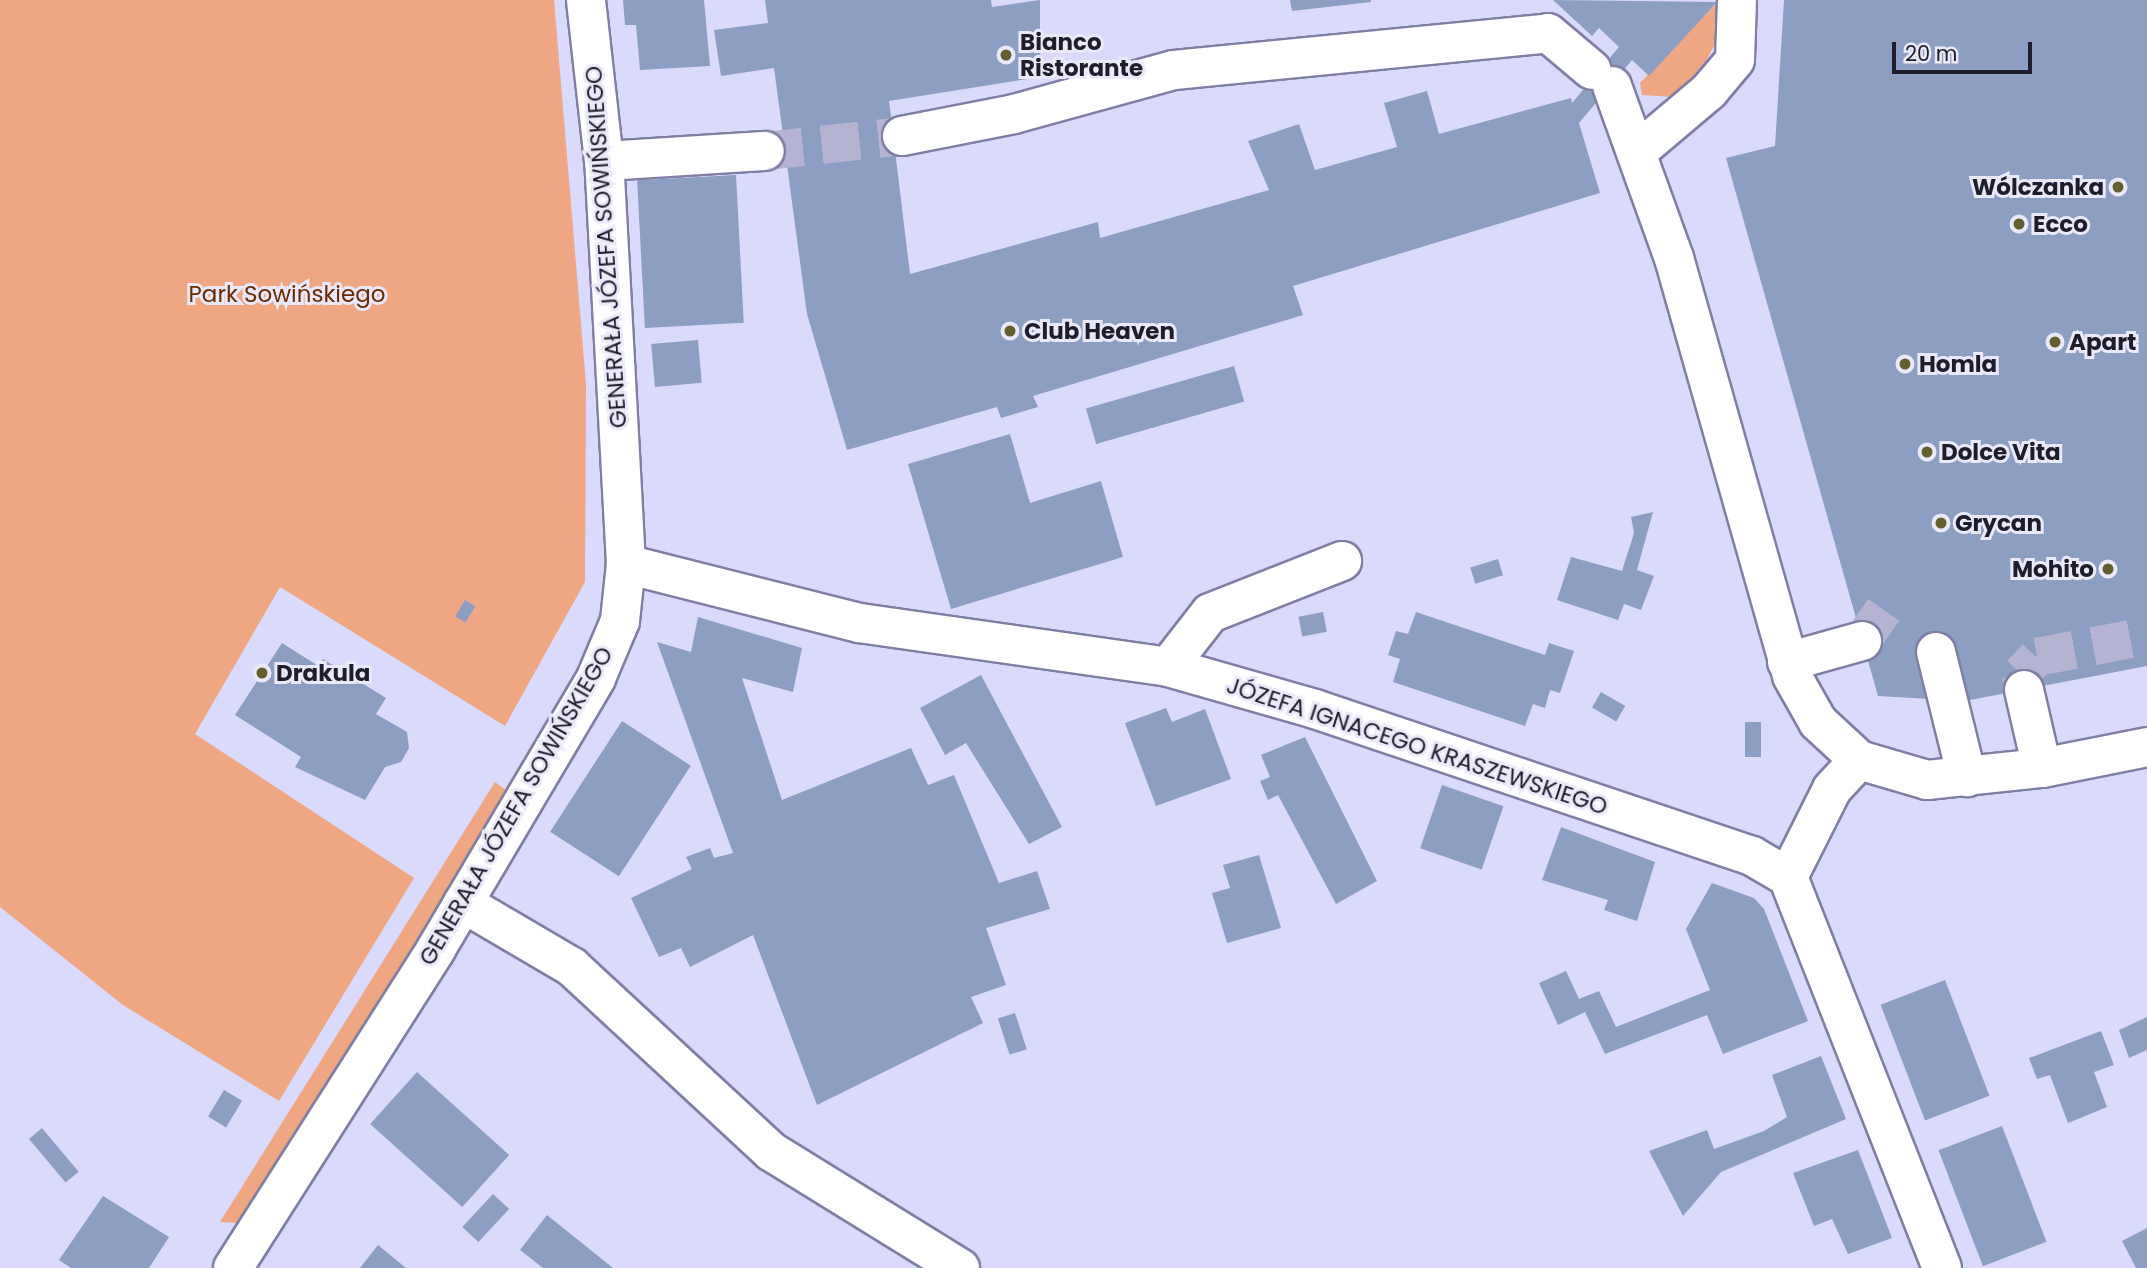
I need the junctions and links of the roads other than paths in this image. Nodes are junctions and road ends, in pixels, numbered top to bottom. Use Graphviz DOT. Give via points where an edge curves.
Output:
graph roads {
  1 [pos="586,0"];
  2 [pos="1737,0"];
  3 [pos="902,136"];
  4 [pos="765,151"];
  5 [pos="1638,151"];
  6 [pos="604,161"];
  7 [pos="1342,561"];
  8 [pos="626,564"];
  9 [pos="1861,641"];
  10 [pos="1936,652"];
  11 [pos="1787,662"];
  12 [pos="1168,667"];
  13 [pos="2024,690"];
  14 [pos="2147,747"];
  15 [pos="1859,760"];
  16 [pos="2042,768"];
  17 [pos="1967,777"];
  18 [pos="1788,877"];
  19 [pos="463,903"];
  20 [pos="233,1268"];
  21 [pos="960,1268"];
  22 [pos="1942,1268"];
  1 -- 6 [label="street, GENERAŁA JÓZEFA SOWIŃSKIEGO"];
  2 -- 5 [label="street" via="1735,60 1709,92"];
  3 -- 5 [label="street" via="1014,114 1174,70 1548,33 1602,78"];
  4 -- 6 [label="street"];
  5 -- 11 [label="street"];
  6 -- 8 [label="street, GENERAŁA JÓZEFA SOWIŃSKIEGO"];
  7 -- 12 [label="street" via="1210,613"];
  8 -- 12 [label="street, JÓZEFA IGNACEGO KRASZEWSKIEGO" via="860,623"];
  8 -- 19 [label="street, GENERAŁA JÓZEFA SOWIŃSKIEGO" via="620,621 596,678"];
  9 -- 11 [label="street"];
  10 -- 17 [label="street"];
  11 -- 15 [label="street" via="1818,722"];
  12 -- 18 [label="street, JÓZEFA IGNACEGO KRASZEWSKIEGO" via="1315,709 1752,856"];
  13 -- 16 [label="street"];
  14 -- 16 [label="street"];
  15 -- 17 [label="street" via="1927,780"];
  15 -- 18 [label="street" via="1832,789"];
  16 -- 17 [label="street"];
  18 -- 22 [label="street"];
  19 -- 20 [label="street, GENERAŁA JÓZEFA SOWIŃSKIEGO"];
  19 -- 21 [label="street" via="572,967 772,1152"];
}
